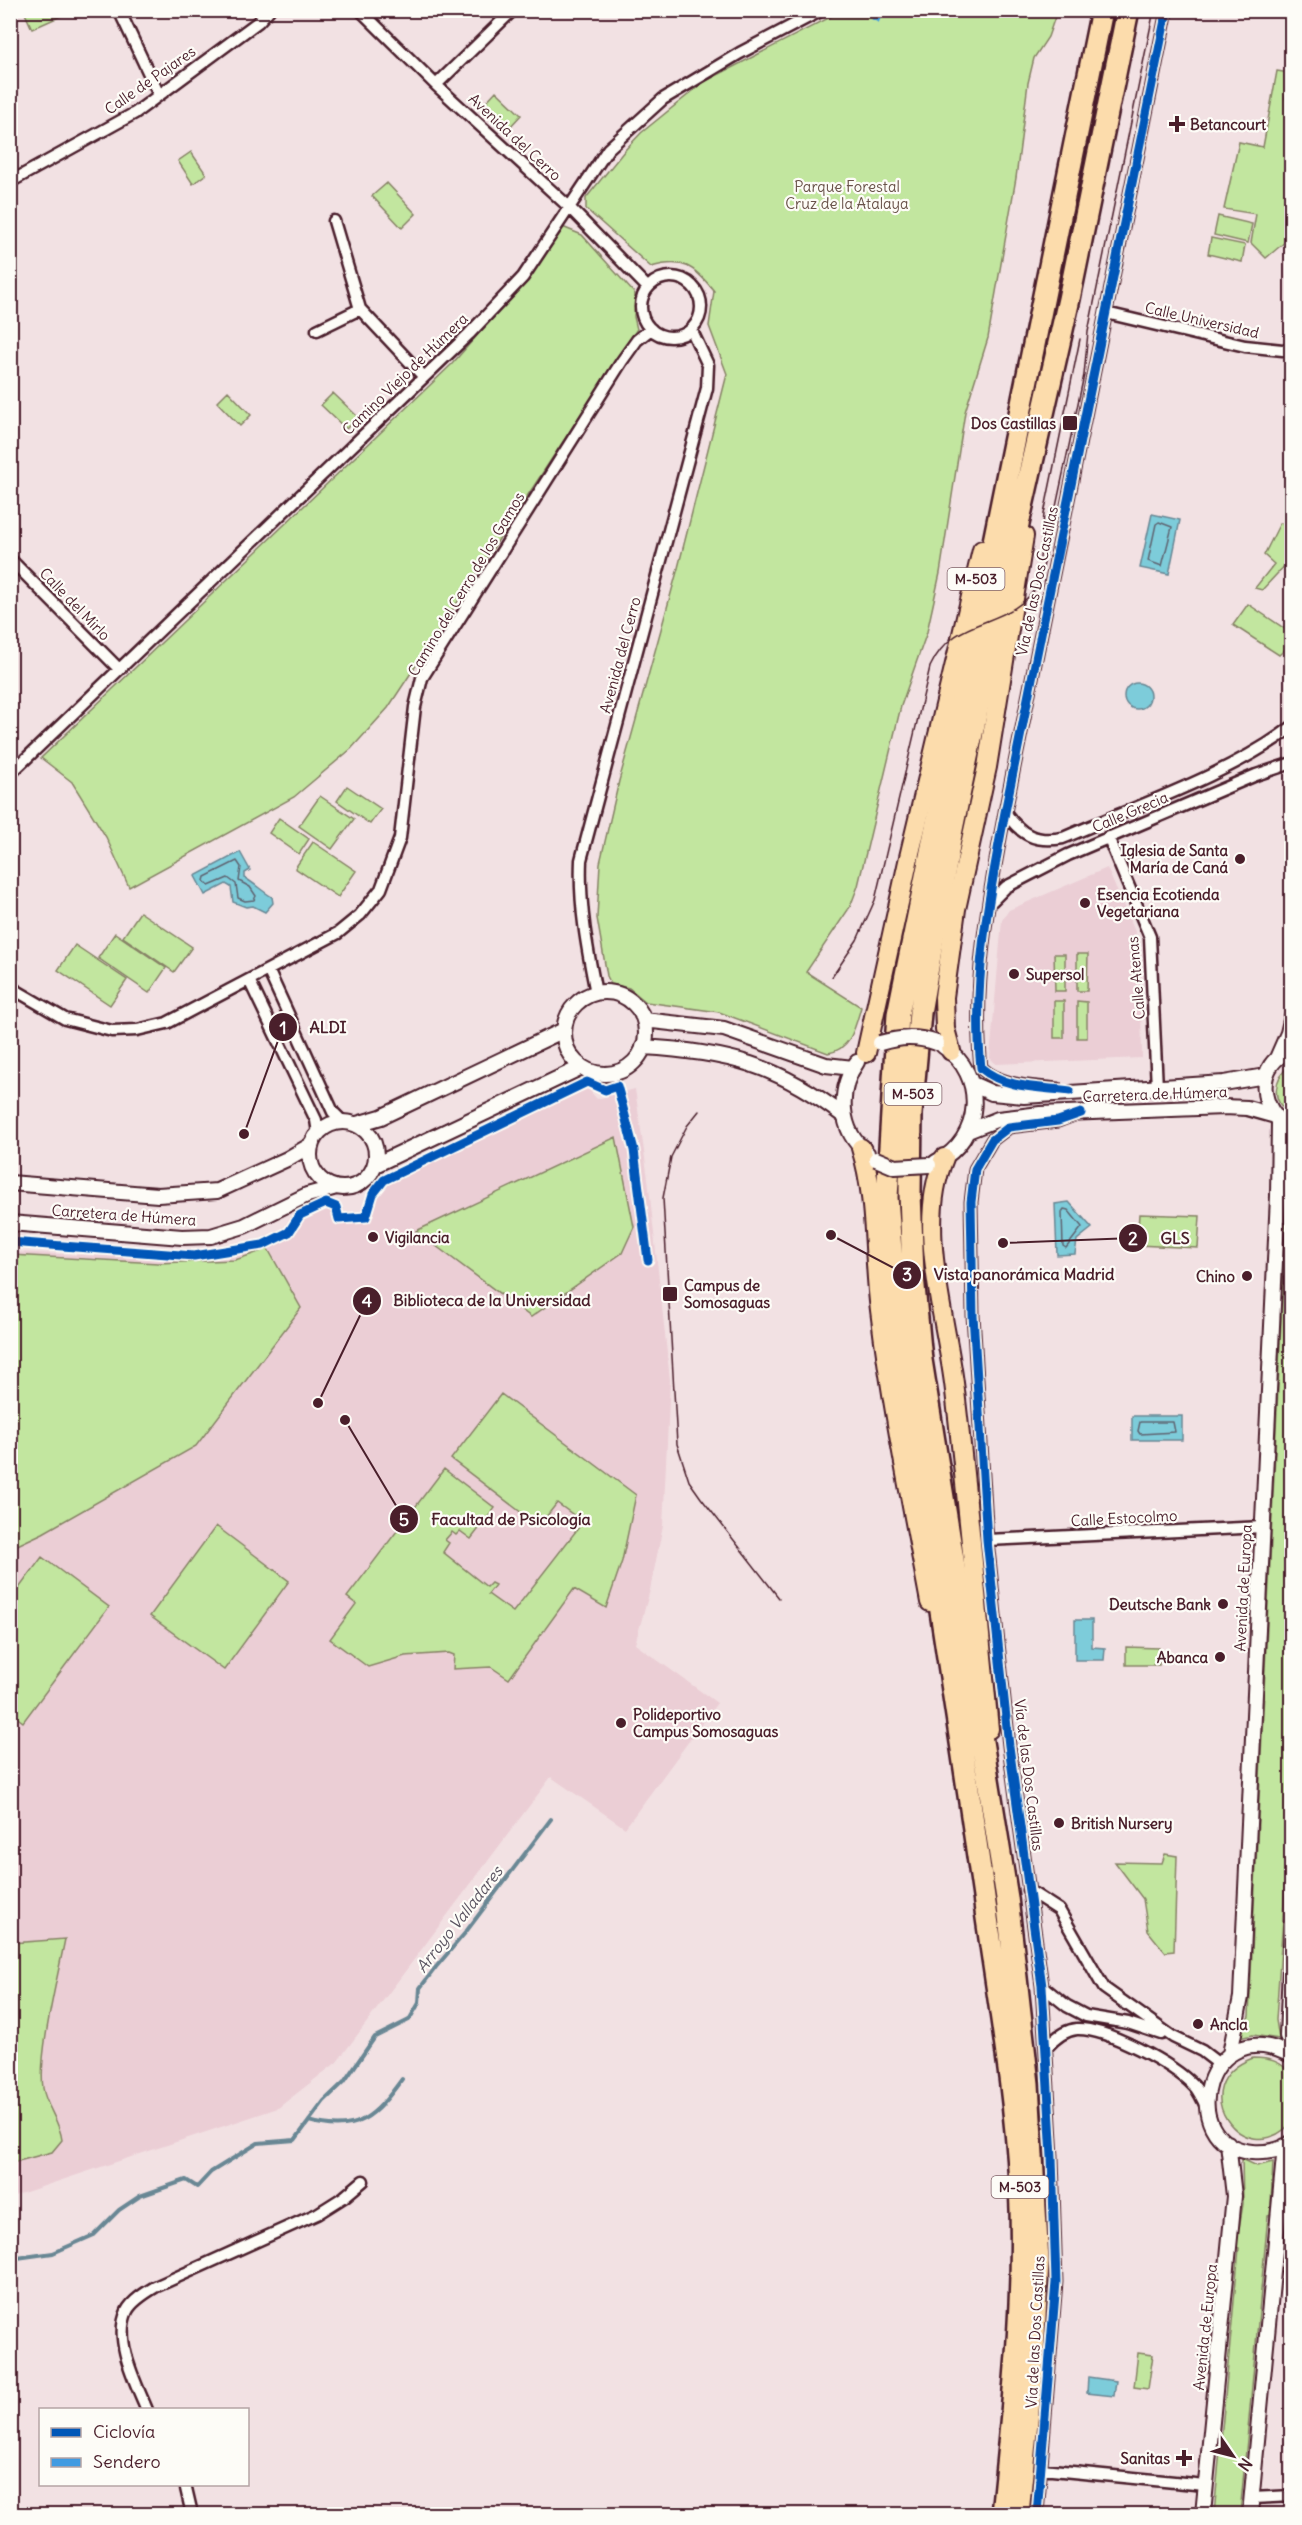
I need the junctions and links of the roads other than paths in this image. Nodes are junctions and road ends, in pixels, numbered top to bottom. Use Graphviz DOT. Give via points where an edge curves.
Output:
graph roads {
  1 [pos="119,10"];
  2 [pos="269,10"];
  3 [pos="360,10"];
  4 [pos="513,10"];
  5 [pos="822,10"];
  6 [pos="1102,10"];
  7 [pos="1128,10"];
  8 [pos="1167,10"];
  9 [pos="436,85"];
  10 [pos="159,95"];
  11 [pos="10,182"];
  12 [pos="568,206"];
  13 [pos="334,221"];
  14 [pos="648,288"];
  15 [pos="1069,299"];
  16 [pos="1042,301"];
  17 [pos="360,309"];
  18 [pos="1106,314"];
  19 [pos="651,329"];
  20 [pos="691,329"];
  21 [pos="317,330"];
  22 [pos="1292,351"];
  23 [pos="424,377"];
  24 [pos="10,559"];
  25 [pos="118,669"];
  26 [pos="1292,727"];
  27 [pos="1292,763"];
  28 [pos="10,774"];
  29 [pos="1005,812"];
  30 [pos="1108,837"];
  31 [pos="990,904"];
  32 [pos="268,972"];
  33 [pos="250,982"];
  34 [pos="10,987"];
  35 [pos="596,993"];
  36 [pos="1292,1016"];
  37 [pos="644,1020"];
  38 [pos="564,1030"];
  39 [pos="643,1047"];
  40 [pos="944,1047"];
  41 [pos="873,1048"];
  42 [pos="1292,1050"];
  43 [pos="1277,1058"];
  44 [pos="582,1067"];
  45 [pos="853,1068"];
  46 [pos="1266,1076"];
  47 [pos="972,1084"];
  48 [pos="1157,1088"];
  49 [pos="1070,1091"];
  50 [pos="1081,1113"];
  51 [pos="844,1116"];
  52 [pos="1276,1119"];
  53 [pos="342,1121"];
  54 [pos="357,1124"];
  55 [pos="1292,1129"];
  56 [pos="968,1131"];
  57 [pos="314,1139"];
  58 [pos="868,1154"];
  59 [pos="936,1162"];
  60 [pos="375,1165"];
  61 [pos="10,1183"];
  62 [pos="333,1188"];
  63 [pos="10,1223"];
  64 [pos="1263,1527"];
  65 [pos="987,1540"];
  66 [pos="978,1860"];
  67 [pos="1028,1890"];
  68 [pos="1007,1898"];
  69 [pos="1292,1924"];
  70 [pos="1042,1986"];
  71 [pos="1173,2037"];
  72 [pos="1046,2048"];
  73 [pos="1230,2054"];
  74 [pos="1292,2054"];
  75 [pos="1219,2064"];
  76 [pos="1206,2106"];
  77 [pos="1228,2143"];
  78 [pos="1289,2145"];
  79 [pos="363,2181"];
  80 [pos="147,2408"];
  81 [pos="1042,2469"];
  82 [pos="185,2486"];
  83 [pos="1205,2486"];
  84 [pos="1292,2496"];
  85 [pos="1252,2498"];
  86 [pos="192,2514"];
  87 [pos="1002,2514"];
  88 [pos="1018,2514"];
  89 [pos="1037,2514"];
  90 [pos="1203,2514"];
  91 [pos="1250,2514"];
  1 -- 10 [label="street"];
  2 -- 10 [label="street, Calle de Pajares"];
  3 -- 9 [label="street, Avenida del Cerro"];
  4 -- 9 [label="street"];
  5 -- 12 [label="street, Camino Viejo de Húmera" via="663,99 608,148"];
  6 -- 16 [label="highway, M-503"];
  7 -- 15 [label="highway, M-503"];
  8 -- 18 [label="street, Vía de las Dos Castillas"];
  9 -- 12 [label="street, Avenida del Cerro"];
  10 -- 11 [label="street, Calle de Pajares" via="135,113"];
  12 -- 14 [label="street, Avenida del Cerro"];
  12 -- 23 [label="street, Camino Viejo de Húmera" via="523,277"];
  13 -- 17 [label="street"];
  14 -- 19 [label="street" via="642,312"];
  14 -- 20 [label="street" via="664,277 674,277 686,280 696,289 702,306"];
  15 -- 40 [label="highway, M-503" via="1034,476 987,767 956,909 944,997"];
  15 -- 68 [label="highway, M-503" via="951,834 920,1013 911,1114 913,1276 921,1360"];
  16 -- 41 [label="highway, M-503" via="909,856"];
  16 -- 66 [label="highway, M-503" via="900,1003 891,1118 888,1197 893,1278"];
  17 -- 21 [label="street"];
  17 -- 23 [label="street"];
  18 -- 22 [label="street, Calle Universidad" via="1245,346"];
  18 -- 29 [label="street, Vía de las Dos Castillas"];
  19 -- 20 [label="street" via="663,336 676,337"];
  19 -- 32 [label="street, Camino del Cerro de los Gamos" via="622,361 422,678 400,838 381,889 360,915 338,933"];
  20 -- 35 [label="street, Avenida del Cerro" via="708,365 707,388 581,860 579,895"];
  23 -- 25 [label="street, Camino Viejo de Húmera"];
  24 -- 25 [label="street, Calle del Mirlo"];
  25 -- 28 [label="street, Camino Viejo de Húmera"];
  26 -- 29 [label="street, Calle Grecia" via="1209,774 1063,837 1045,841 1031,837"];
  27 -- 30 [label="street, Calle Grecia"];
  29 -- 31 [label="street, Vía de las Dos Castillas"];
  30 -- 31 [label="street, Calle Grecia" via="1006,887"];
  30 -- 48 [label="street, Calle Atenas" via="1150,937"];
  31 -- 49 [label="street, Vía de las Dos Castillas" via="977,1029 981,1068 1008,1084"];
  32 -- 33 [label="street, Camino del Cerro de los Gamos"];
  32 -- 53 [label="street" via="333,1113"];
  33 -- 34 [label="street, Camino del Cerro de los Gamos" via="167,1023 137,1030 104,1029 65,1019"];
  33 -- 57 [label="street" via="316,1120"];
  35 -- 37 [label="street" via="619,994 638,1009"];
  35 -- 38 [label="street" via="580,1000 569,1014"];
  36 -- 43 [label="street"];
  37 -- 39 [label="street"];
  37 -- 45 [label="street" via="724,1029 826,1065"];
  38 -- 44 [label="street" via="572,1057"];
  38 -- 54 [label="street" via="381,1117"];
  39 -- 44 [label="street" via="631,1064 613,1073 597,1073"];
  39 -- 51 [label="street" via="722,1055 782,1075"];
  40 -- 41 [label="street, bridge" via="923,1038 901,1037"];
  40 -- 47 [label="street" via="963,1065"];
  41 -- 45 [label="street"];
  42 -- 43 [label="street"];
  43 -- 46 [label="street"];
  44 -- 60 [label="street"];
  45 -- 51 [label="street" via="843,1098"];
  46 -- 48 [label="street, Carretera de Húmera"];
  46 -- 52 [label="street, Avenida de Europa" via="1266,1103"];
  47 -- 49 [label="street, Carretera de Húmera" via="992,1093 1024,1096"];
  47 -- 56 [label="street" via="973,1116"];
  48 -- 49 [label="street, Carretera de Húmera"];
  50 -- 52 [label="street, Carretera de Húmera" via="1224,1107 1247,1108"];
  50 -- 56 [label="street, Carretera de Húmera" via="998,1119"];
  50 -- 65 [label="street, Vía de las Dos Castillas" via="1058,1121 1009,1127 992,1140 975,1169 970,1202 973,1315"];
  51 -- 58 [label="street" via="851,1135"];
  52 -- 55 [label="street, Carretera de Húmera"];
  52 -- 64 [label="street, Avenida de Europa" via="1278,1196"];
  53 -- 54 [label="street"];
  53 -- 57 [label="street" via="329,1124"];
  54 -- 60 [label="street" via="369,1134 376,1152"];
  56 -- 59 [label="street" via="958,1146"];
  57 -- 61 [label="street, Carretera de Húmera" via="287,1159 217,1191 158,1195"];
  57 -- 62 [label="street" via="311,1167 320,1180"];
  58 -- 59 [label="street, bridge" via="896,1167"];
  58 -- 66 [label="highway, M-503" via="889,1385"];
  59 -- 68 [label="highway, M-503" via="933,1252 955,1388"];
  60 -- 62 [label="street" via="367,1179 356,1186"];
  62 -- 63 [label="street, Carretera de Húmera" via="306,1195 244,1226 211,1236 171,1237"];
  64 -- 65 [label="street, Calle Estocolmo"];
  64 -- 73 [label="street, Avenida de Europa" via="1241,1997"];
  65 -- 67 [label="street, Vía de las Dos Castillas"];
  66 -- 87 [label="highway, M-503" via="1020,2183 1017,2369"];
  67 -- 70 [label="street, Vía de las Dos Castillas"];
  67 -- 71 [label="street" via="1059,1910 1104,1988"];
  68 -- 88 [label="highway, M-503" via="1028,2084 1038,2263"];
  69 -- 74 [label="street" via="1287,2036"];
  70 -- 71 [label="street" via="1086,2016 1128,2023"];
  70 -- 72 [label="street, Vía de las Dos Castillas"];
  71 -- 75 [label="street"];
  72 -- 76 [label="street" via="1065,2032 1077,2029 1118,2040 1160,2061 1186,2080"];
  72 -- 81 [label="street, Vía de las Dos Castillas" via="1056,2282"];
  73 -- 74 [label="street" via="1262,2045"];
  73 -- 75 [label="street"];
  75 -- 76 [label="street" via="1211,2077"];
  76 -- 77 [label="street" via="1217,2133"];
  77 -- 78 [label="street" via="1245,2151 1264,2153"];
  77 -- 83 [label="street, Avenida de Europa" via="1234,2196"];
  78 -- 85 [label="street"];
  79 -- 80 [label="street" via="317,2214 140,2297 127,2311 123,2336"];
  81 -- 83 [label="street"];
  81 -- 89 [label="street, Vía de las Dos Castillas"];
  82 -- 86 [label="street"];
  83 -- 90 [label="street, Avenida de Europa"];
  84 -- 85 [label="street"];
  85 -- 91 [label="street"];
}
